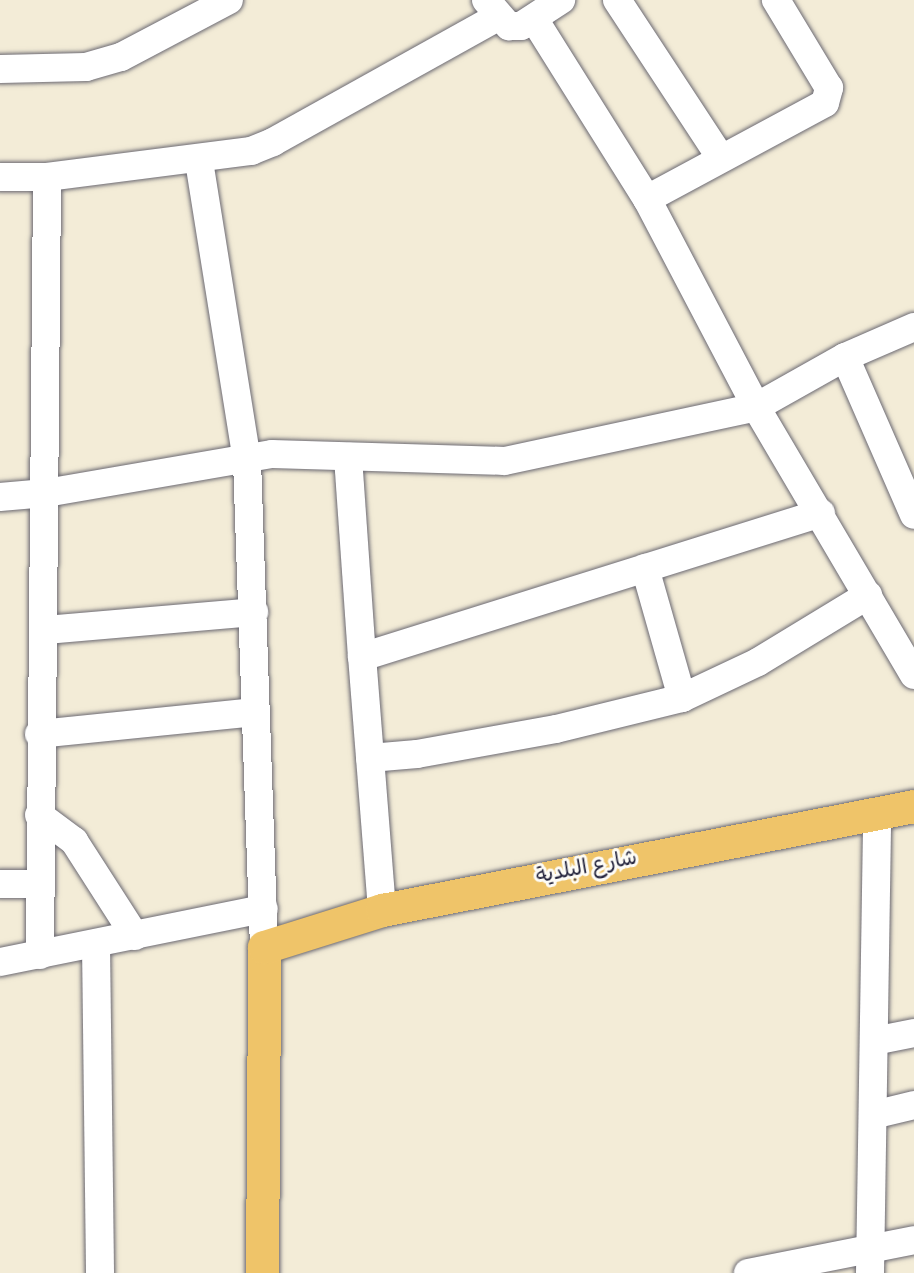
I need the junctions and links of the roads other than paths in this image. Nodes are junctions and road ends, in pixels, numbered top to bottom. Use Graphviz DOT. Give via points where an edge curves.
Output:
graph roads {
  1 [pos="229,0"];
  2 [pos="561,0"];
  3 [pos="617,0"];
  4 [pos="776,0"];
  5 [pos="492,8"];
  6 [pos="534,19"];
  7 [pos="0,69"];
  8 [pos="720,157"];
  9 [pos="199,160"];
  10 [pos="0,177"];
  11 [pos="47,177"];
  12 [pos="647,199"];
  13 [pos="914,327"];
  14 [pos="845,357"];
  15 [pos="756,406"];
  16 [pos="348,457"];
  17 [pos="247,461"];
  18 [pos="46,493"];
  19 [pos="0,497"];
  20 [pos="821,513"];
  21 [pos="914,515"];
  22 [pos="645,568"];
  23 [pos="868,595"];
  24 [pos="254,612"];
  25 [pos="45,630"];
  26 [pos="362,657"];
  27 [pos="914,675"];
  28 [pos="682,698"];
  29 [pos="254,712"];
  30 [pos="39,734"];
  31 [pos="370,758"];
  32 [pos="914,806"];
  33 [pos="877,813"];
  34 [pos="39,815"];
  35 [pos="0,884"];
  36 [pos="39,884"];
  37 [pos="264,909"];
  38 [pos="382,910"];
  39 [pos="135,936"];
  40 [pos="96,944"];
  41 [pos="264,947"];
  42 [pos="40,955"];
  43 [pos="0,962"];
  44 [pos="914,1033"];
  45 [pos="874,1041"];
  46 [pos="914,1105"];
  47 [pos="873,1115"];
  48 [pos="914,1240"];
  49 [pos="870,1262"];
  50 [pos="100,1273"];
  51 [pos="262,1273"];
  52 [pos="748,1273"];
  1 -- 7 [label="street" via="121,57 86,67"];
  2 -- 6 [label="street"];
  3 -- 8 [label="street"];
  4 -- 8 [label="street" via="829,88 825,103"];
  5 -- 6 [label="street" via="509,26"];
  5 -- 9 [label="street" via="273,142 251,151"];
  6 -- 12 [label="street"];
  8 -- 12 [label="street"];
  9 -- 11 [label="street"];
  9 -- 17 [label="street"];
  10 -- 11 [label="street"];
  11 -- 18 [label="street"];
  12 -- 15 [label="street"];
  13 -- 14 [label="street"];
  14 -- 15 [label="street"];
  14 -- 21 [label="street"];
  15 -- 16 [label="street" via="505,461"];
  15 -- 20 [label="street"];
  16 -- 17 [label="street" via="272,454"];
  16 -- 26 [label="street"];
  17 -- 18 [label="street"];
  17 -- 24 [label="street"];
  18 -- 19 [label="street"];
  18 -- 25 [label="street"];
  20 -- 22 [label="street"];
  20 -- 23 [label="street"];
  22 -- 26 [label="street"];
  22 -- 28 [label="street"];
  23 -- 27 [label="street"];
  23 -- 28 [label="street" via="758,662"];
  24 -- 25 [label="street"];
  24 -- 29 [label="street"];
  25 -- 30 [label="street"];
  26 -- 31 [label="street"];
  28 -- 31 [label="street" via="556,729 417,754"];
  29 -- 30 [label="street"];
  29 -- 37 [label="street"];
  30 -- 34 [label="street"];
  31 -- 38 [label="street"];
  32 -- 33 [label="main road, شارع البلدية"];
  33 -- 38 [label="main road, شارع البلدية"];
  33 -- 45 [label="street"];
  34 -- 36 [label="street"];
  34 -- 39 [label="street" via="74,841"];
  35 -- 36 [label="street"];
  36 -- 42 [label="street"];
  37 -- 39 [label="street"];
  37 -- 41 [label="street"];
  38 -- 41 [label="main road, شارع البلدية"];
  39 -- 40 [label="street"];
  40 -- 42 [label="street"];
  40 -- 50 [label="street"];
  41 -- 51 [label="main road"];
  42 -- 43 [label="street"];
  44 -- 45 [label="street"];
  45 -- 47 [label="street"];
  46 -- 47 [label="street"];
  47 -- 49 [label="street"];
  48 -- 49 [label="street"];
  49 -- 52 [label="street"];
}
